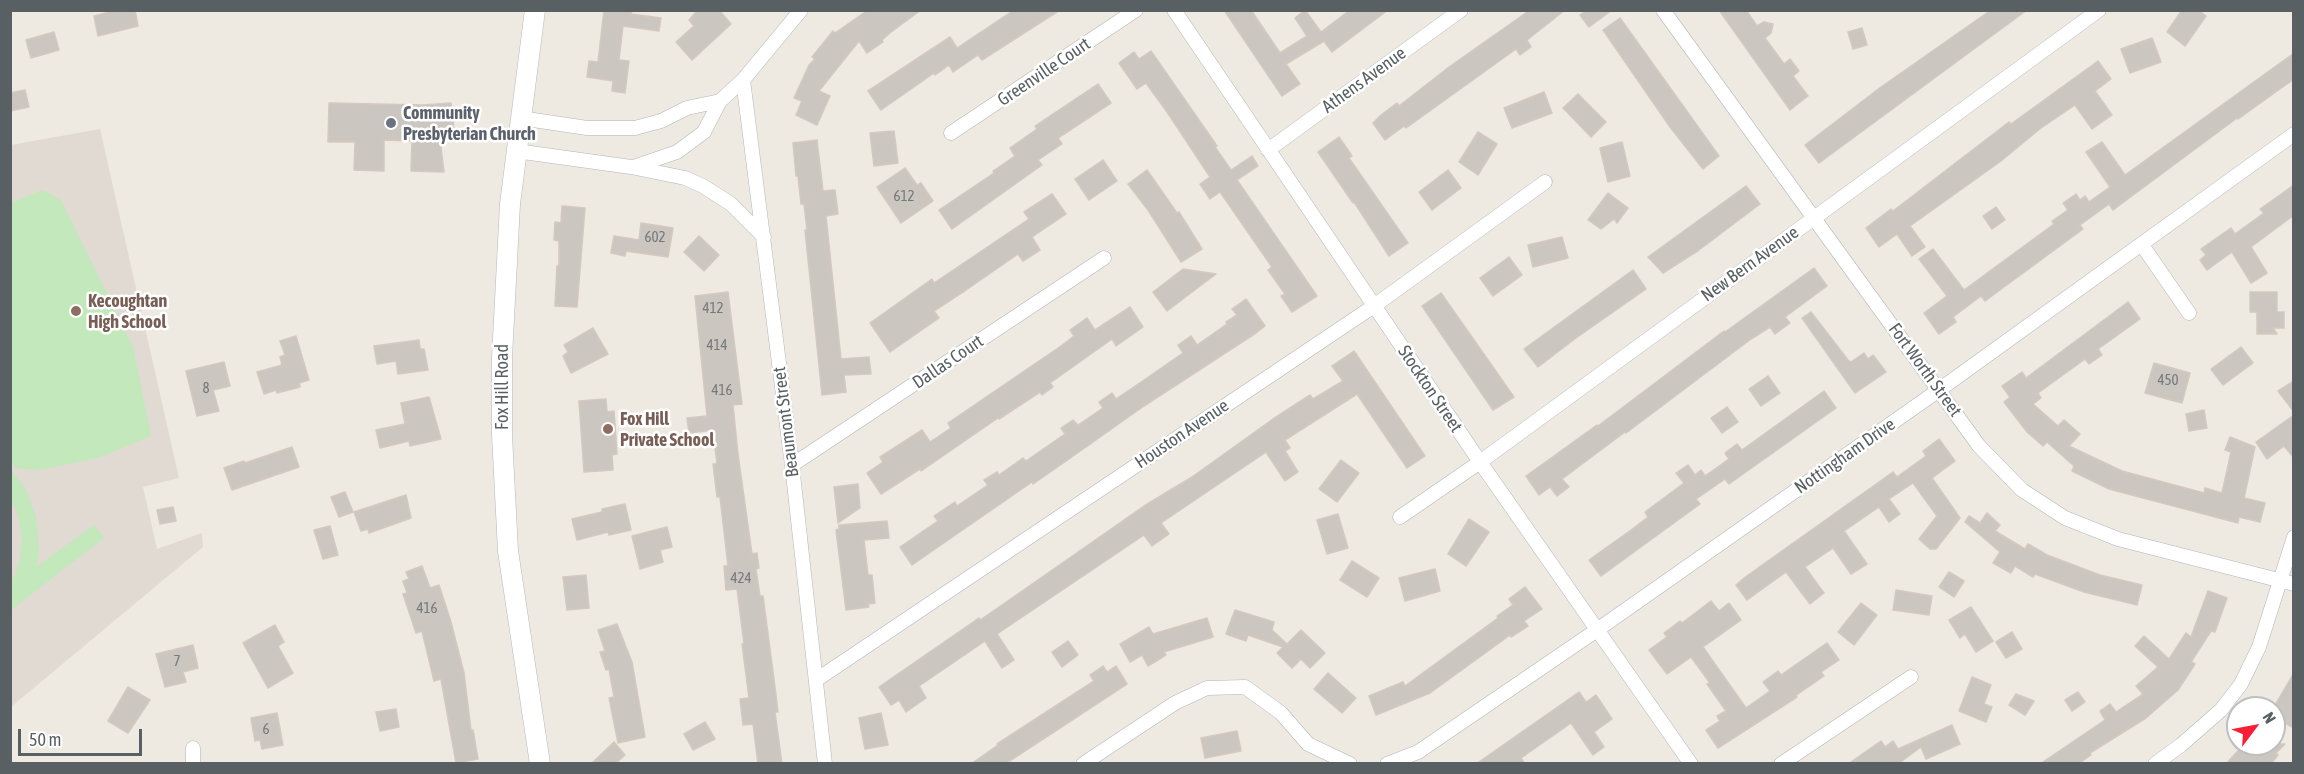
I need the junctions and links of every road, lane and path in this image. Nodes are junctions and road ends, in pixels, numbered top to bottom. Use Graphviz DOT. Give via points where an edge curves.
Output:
graph roads {
  1 [pos="535,10"];
  2 [pos="801,10"];
  3 [pos="1136,10"];
  4 [pos="1174,10"];
  5 [pos="1461,10"];
  6 [pos="1664,10"];
  7 [pos="2099,10"];
  8 [pos="743,80"];
  9 [pos="720,101"];
  10 [pos="520,118"];
  11 [pos="951,133"];
  12 [pos="2294,134"];
  13 [pos="1268,150"];
  14 [pos="516,151"];
  15 [pos="631,167"];
  16 [pos="1545,182"];
  17 [pos="1814,217"];
  18 [pos="764,237"];
  19 [pos="2142,245"];
  20 [pos="1104,258"];
  21 [pos="1374,306"];
  22 [pos="2189,313"];
  23 [pos="1939,390"];
  24 [pos="1480,462"];
  25 [pos="792,465"];
  26 [pos="1400,517"];
  27 [pos="2294,537"];
  28 [pos="2287,582"];
  29 [pos="1597,630"];
  30 [pos="1911,677"];
  31 [pos="816,680"];
  32 [pos="193,748"];
  33 [pos="193,764"];
  34 [pos="540,764"];
  35 [pos="825,764"];
  36 [pos="1083,764"];
  37 [pos="1350,764"];
  38 [pos="1387,764"];
  39 [pos="1691,764"];
  40 [pos="1781,764"];
  41 [pos="2155,764"];
  1 -- 10 [label="main road, Fox Hill Road"];
  2 -- 8 [label="street"];
  3 -- 11 [label="street, Greenville Court"];
  4 -- 13 [label="street, Stockton Street"];
  5 -- 13 [label="street, Athens Avenue"];
  6 -- 17 [label="street, Fort Worth Street"];
  7 -- 17 [label="street, New Bern Avenue"];
  8 -- 9 [label="street"];
  8 -- 18 [label="street, Beaumont Street"];
  9 -- 10 [label="street" via="627,129 587,128"];
  9 -- 15 [label="street" via="704,132 693,142 660,159"];
  10 -- 14 [label="main road, Fox Hill Road"];
  12 -- 19 [label="street, Nottingham Drive"];
  13 -- 21 [label="street, Stockton Street"];
  14 -- 15 [label="street"];
  14 -- 34 [label="main road, Fox Hill Road" via="503,319 502,435 508,551"];
  15 -- 18 [label="street" via="703,186 731,204"];
  16 -- 21 [label="street, Houston Avenue"];
  17 -- 23 [label="street, Fort Worth Street"];
  17 -- 24 [label="street, New Bern Avenue"];
  18 -- 25 [label="street, Beaumont Street"];
  19 -- 22 [label="street"];
  19 -- 23 [label="street, Nottingham Drive"];
  20 -- 25 [label="street, Dallas Court"];
  21 -- 24 [label="street, Stockton Street"];
  21 -- 31 [label="street, Houston Avenue"];
  23 -- 28 [label="street, Fort Worth Street" via="1979,446 2022,490 2065,518 2118,539"];
  23 -- 29 [label="street, Nottingham Drive"];
  24 -- 26 [label="street, New Bern Avenue"];
  24 -- 29 [label="street, Stockton Street"];
  25 -- 31 [label="street, Beaumont Street"];
  27 -- 28 [label="street"];
  28 -- 41 [label="street" via="2241,684 2221,710"];
  29 -- 38 [label="street, Nottingham Drive" via="1418,752"];
  29 -- 39 [label="street, Stockton Street"];
  30 -- 40 [label="street"];
  31 -- 35 [label="street, Beaumont Street"];
  32 -- 33 [label="street"];
  36 -- 37 [label="street" via="1174,703 1208,688 1245,687 1281,713 1308,744"];
}
